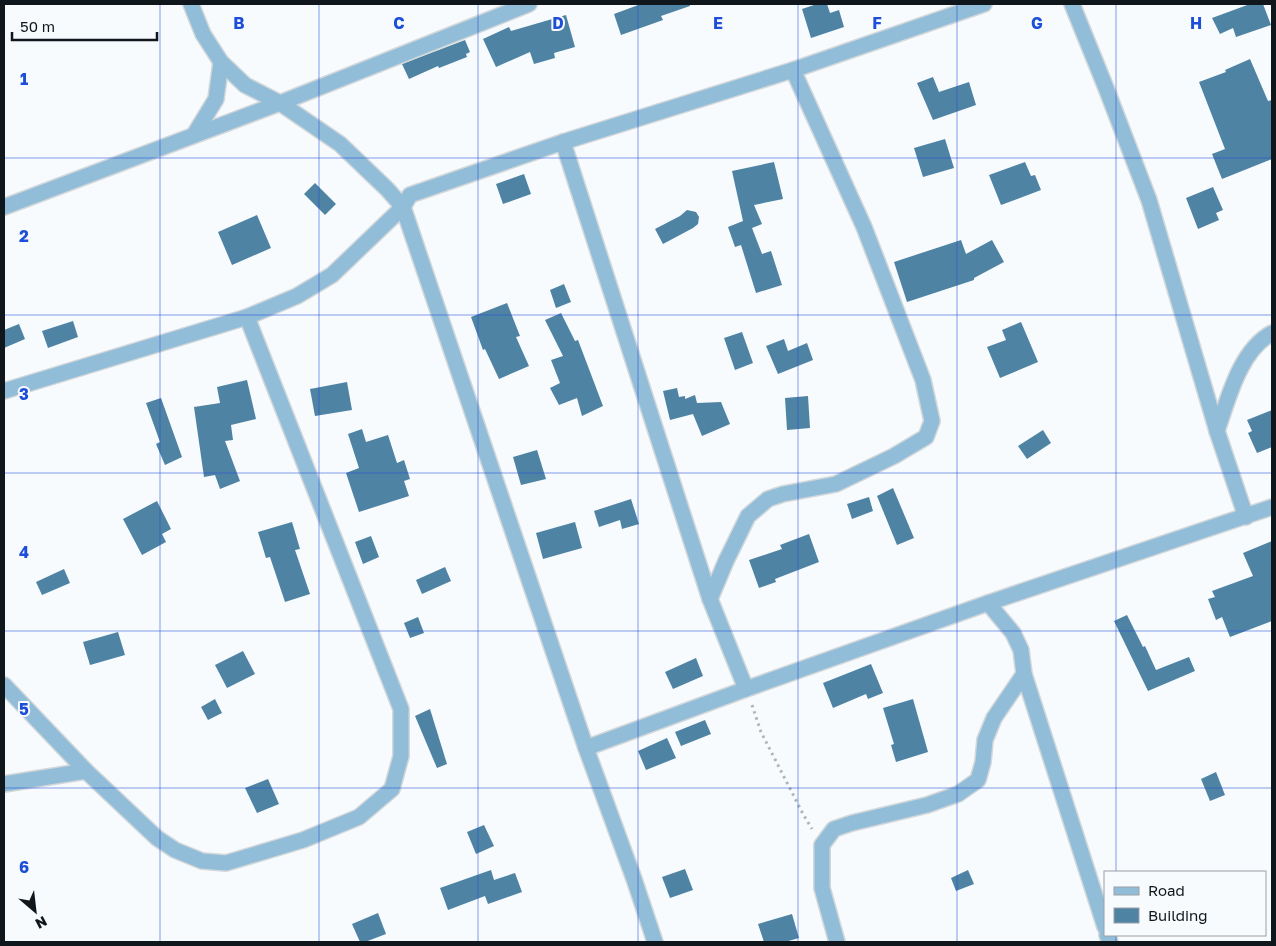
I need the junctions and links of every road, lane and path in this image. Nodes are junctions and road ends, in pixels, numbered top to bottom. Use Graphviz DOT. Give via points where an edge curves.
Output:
graph roads {
  1 [pos="191,4"];
  2 [pos="529,4"];
  3 [pos="984,4"];
  4 [pos="1072,4"];
  5 [pos="221,62"];
  6 [pos="793,70"];
  7 [pos="280,103"];
  8 [pos="194,135"];
  9 [pos="563,142"];
  10 [pos="4,207"];
  11 [pos="403,207"];
  12 [pos="248,317"];
  13 [pos="1272,333"];
  14 [pos="4,391"];
  15 [pos="1217,431"];
  16 [pos="1272,507"];
  17 [pos="1246,517"];
  18 [pos="710,599"];
  19 [pos="988,603"];
  20 [pos="1024,674"];
  21 [pos="4,685"];
  22 [pos="746,689"];
  23 [pos="586,748"];
  24 [pos="86,771"];
  25 [pos="4,784"];
  26 [pos="822,845"];
  27 [pos="1104,924"];
  28 [pos="655,942"];
  29 [pos="837,942"];
  1 -- 5 [label="street" via="203,34"];
  2 -- 7 [label="street"];
  3 -- 6 [label="street"];
  4 -- 15 [label="street" via="1149,200"];
  5 -- 7 [label="street" via="245,85"];
  5 -- 8 [label="street" via="216,99"];
  6 -- 9 [label="street"];
  6 -- 18 [label="street" via="864,228 924,380 932,421 926,437 836,484 768,499 748,516"];
  7 -- 8 [label="street"];
  7 -- 11 [label="street" via="340,144"];
  8 -- 10 [label="street"];
  9 -- 11 [label="street" via="410,195"];
  9 -- 18 [label="street"];
  11 -- 12 [label="street" via="332,275 297,296"];
  11 -- 23 [label="street"];
  12 -- 14 [label="street"];
  12 -- 24 [label="street" via="401,709 401,756 392,789 359,817 303,840 226,863 202,861 174,850"];
  13 -- 15 [label="street" via="1263,338 1238,370"];
  15 -- 17 [label="street"];
  16 -- 17 [label="street"];
  17 -- 19 [label="street"];
  18 -- 22 [label="street"];
  19 -- 20 [label="street" via="1013,633 1021,650"];
  19 -- 22 [label="street"];
  20 -- 26 [label="street" via="994,718 985,740 978,780 958,794 927,806 834,829"];
  20 -- 27 [label="street"];
  21 -- 24 [label="street"];
  22 -- 23 [label="street"];
  22 -- 26 [label="path" via="762,732"];
  23 -- 28 [label="street"];
  24 -- 25 [label="street"];
  26 -- 29 [label="street" via="822,888"];
}
